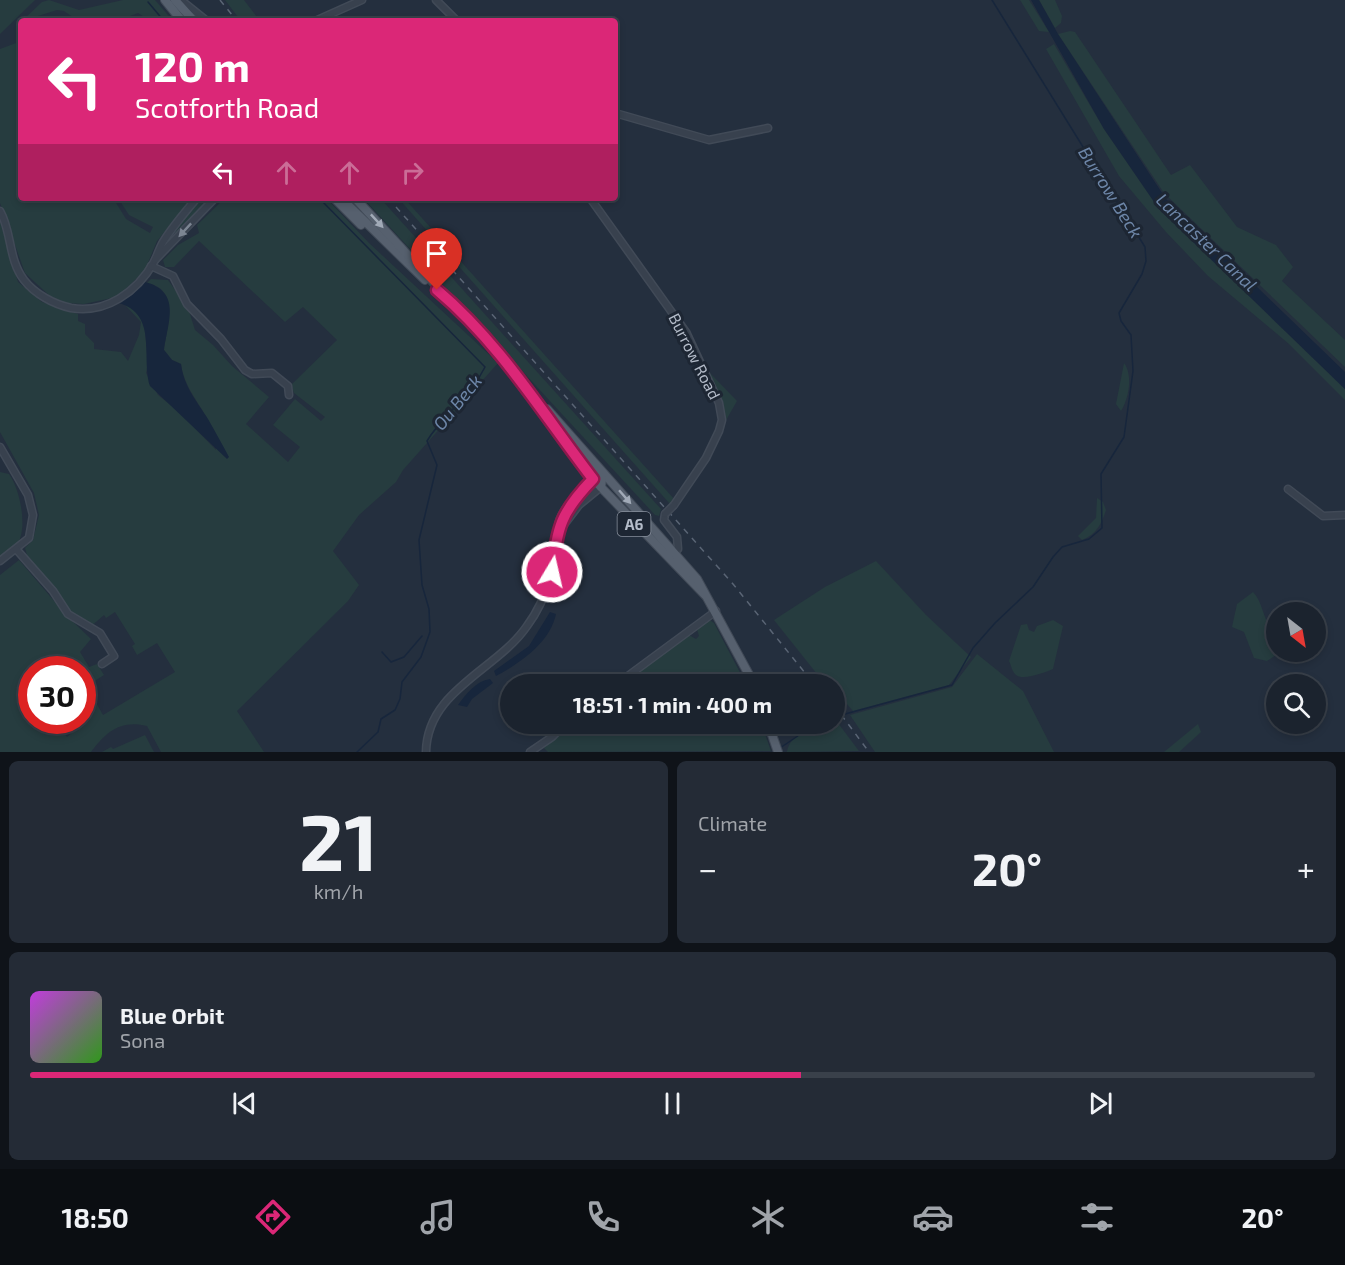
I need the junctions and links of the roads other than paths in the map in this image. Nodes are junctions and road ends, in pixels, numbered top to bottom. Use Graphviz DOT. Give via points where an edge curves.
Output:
graph roads {
  1 [pos="165,0"];
  2 [pos="362,0"];
  3 [pos="436,0"];
  4 [pos="175,4"];
  5 [pos="181,18"];
  6 [pos="191,18"];
  7 [pos="203,18"];
  8 [pos="322,18"];
  9 [pos="454,18"];
  10 [pos="618,114"];
  11 [pos="768,128"];
  12 [pos="195,201"];
  13 [pos="212,201"];
  14 [pos="337,201"];
  15 [pos="344,201"];
  16 [pos="359,201"];
  17 [pos="592,201"];
  18 [pos="0,211"];
  19 [pos="153,263"];
  20 [pos="412,269"];
  21 [pos="449,300"];
  22 [pos="288,395"];
  23 [pos="539,402"];
  24 [pos="0,447"];
  25 [pos="7,459"];
  26 [pos="0,464"];
  27 [pos="599,477"];
  28 [pos="601,487"];
  29 [pos="1288,489"];
  30 [pos="1345,515"];
  31 [pos="560,531"];
  32 [pos="16,549"];
  33 [pos="672,555"];
  34 [pos="0,561"];
  35 [pos="716,611"];
  36 [pos="102,664"];
  37 [pos="631,674"];
  38 [pos="749,674"];
  39 [pos="555,734"];
  40 [pos="772,734"];
  41 [pos="426,752"];
  42 [pos="530,752"];
  43 [pos="778,752"];
  1 -- 4 [label="main road"];
  2 -- 8 [label="street"];
  3 -- 9 [label="street"];
  4 -- 5 [label="main road"];
  4 -- 6 [label="main road"];
  4 -- 7 [label="street" via="183,2"];
  10 -- 11 [label="street" via="709,140"];
  12 -- 19 [label="street"];
  13 -- 19 [label="street, one-way"];
  14 -- 20 [label="main road"];
  15 -- 20 [label="main road, A6"];
  16 -- 21 [label="main road, A6, one-way"];
  17 -- 33 [label="street, Burrow Road, bridge" via="686,332 719,403 722,420 716,438 665,514 664,520 678,540 678,549"];
  18 -- 19 [label="street" via="22,276 39,294 64,306 83,309 110,304 130,292"];
  19 -- 22 [label="street" via="173,276 187,304 245,370 252,374 272,373 288,386"];
  20 -- 21 [label="main road, A6"];
  21 -- 23 [label="main road, A6"];
  23 -- 27 [label="main road, A6" via="560,422"];
  23 -- 27 [label="main road, A6" via="558,435"];
  24 -- 25 [label="street"];
  25 -- 26 [label="street"];
  25 -- 32 [label="street" via="28,495 33,515 29,538"];
  27 -- 28 [label="main road, A6"];
  27 -- 31 [label="street" via="567,509 558,527"];
  27 -- 33 [label="main road, A6, one-way"];
  28 -- 31 [label="street" via="579,505"];
  28 -- 33 [label="main road, A6"];
  29 -- 30 [label="street" via="1323,516"];
  31 -- 41 [label="street" via="547,591 533,618 511,645 443,706 432,724"];
  32 -- 34 [label="street"];
  32 -- 36 [label="street" via="68,614 108,642 114,656"];
  33 -- 35 [label="main road, A6" via="697,579"];
  35 -- 37 [label="street"];
  35 -- 38 [label="main road, A6"];
  39 -- 42 [label="street"];
  40 -- 43 [label="main road"];
}
